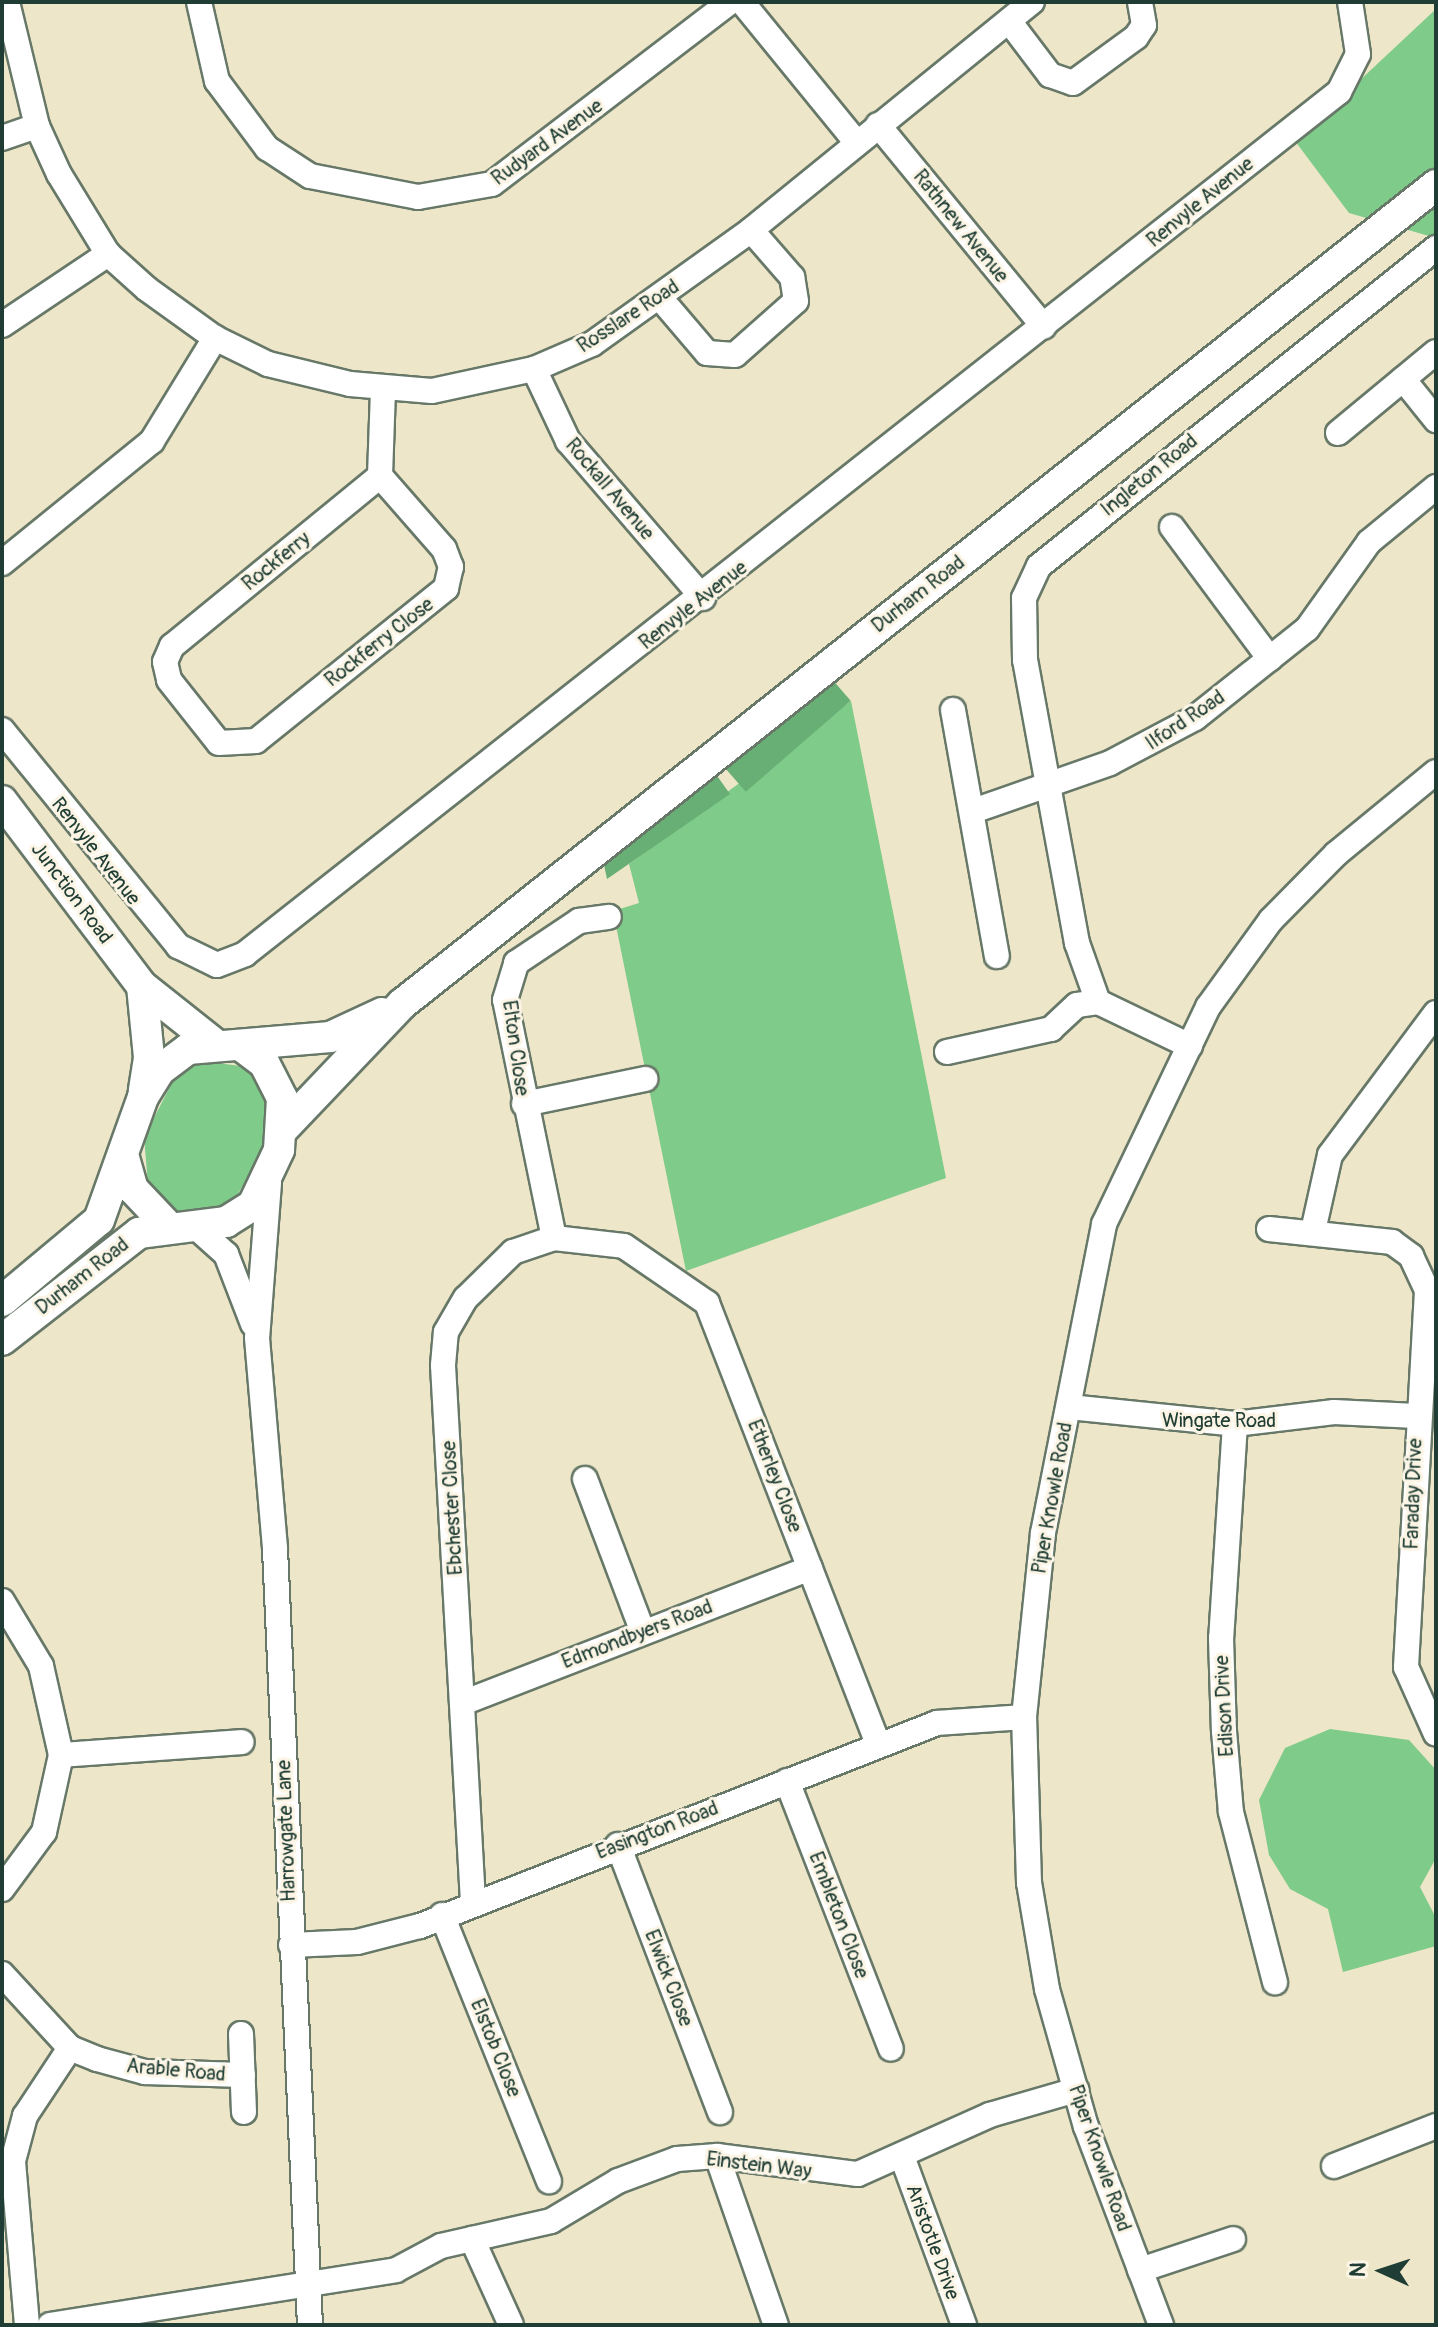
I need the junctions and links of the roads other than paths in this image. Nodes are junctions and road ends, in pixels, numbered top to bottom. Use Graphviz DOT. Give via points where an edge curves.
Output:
graph roads {
  1 [pos="7,2"];
  2 [pos="199,2"];
  3 [pos="730,2"];
  4 [pos="742,2"];
  5 [pos="1032,2"];
  6 [pos="1140,2"];
  7 [pos="1350,2"];
  8 [pos="1009,21"];
  9 [pos="878,125"];
  10 [pos="37,126"];
  11 [pos="2,138"];
  12 [pos="856,142"];
  13 [pos="1436,185"];
  14 [pos="751,230"];
  15 [pos="1436,248"];
  16 [pos="108,254"];
  17 [pos="661,299"];
  18 [pos="2,325"];
  19 [pos="1044,327"];
  20 [pos="215,338"];
  21 [pos="1436,352"];
  22 [pos="534,369"];
  23 [pos="1403,379"];
  24 [pos="383,388"];
  25 [pos="1436,420"];
  26 [pos="1338,433"];
  27 [pos="380,476"];
  28 [pos="1436,487"];
  29 [pos="1172,527"];
  30 [pos="2,563"];
  31 [pos="703,598"];
  32 [pos="172,646"];
  33 [pos="1270,659"];
  34 [pos="953,710"];
  35 [pos="2,730"];
  36 [pos="1436,772"];
  37 [pos="1048,785"];
  38 [pos="2,801"];
  39 [pos="976,810"];
  40 [pos="609,917"];
  41 [pos="997,956"];
  42 [pos="142,986"];
  43 [pos="1098,1002"];
  44 [pos="402,1004"];
  45 [pos="1436,1013"];
  46 [pos="227,1044"];
  47 [pos="1190,1046"];
  48 [pos="947,1052"];
  49 [pos="645,1079"];
  50 [pos="143,1097"];
  51 [pos="524,1104"];
  52 [pos="283,1129"];
  53 [pos="124,1158"];
  54 [pos="270,1176"];
  55 [pos="184,1228"];
  56 [pos="1269,1229"];
  57 [pos="1313,1231"];
  58 [pos="554,1238"];
  59 [pos="624,1246"];
  60 [pos="2,1301"];
  61 [pos="257,1338"];
  62 [pos="2,1340"];
  63 [pos="1069,1407"];
  64 [pos="1416,1416"];
  65 [pos="1235,1424"];
  66 [pos="585,1479"];
  67 [pos="810,1568"];
  68 [pos="2,1601"];
  69 [pos="642,1630"];
  70 [pos="465,1702"];
  71 [pos="1024,1717"];
  72 [pos="1436,1734"];
  73 [pos="242,1742"];
  74 [pos="878,1744"];
  75 [pos="61,1755"];
  76 [pos="787,1781"];
  77 [pos="618,1845"];
  78 [pos="5,1881"];
  79 [pos="473,1902"];
  80 [pos="442,1915"];
  81 [pos="291,1945"];
  82 [pos="2,1974"];
  83 [pos="1275,1982"];
  84 [pos="241,2034"];
  85 [pos="70,2048"];
  86 [pos="891,2049"];
  87 [pos="243,2075"];
  88 [pos="1076,2090"];
  89 [pos="244,2112"];
  90 [pos="720,2112"];
  91 [pos="1436,2126"];
  92 [pos="717,2156"];
  93 [pos="903,2159"];
  94 [pos="1334,2166"];
  95 [pos="549,2181"];
  96 [pos="472,2239"];
  97 [pos="1233,2239"];
  98 [pos="10,2252"];
  99 [pos="1140,2270"];
  100 [pos="306,2287"];
  101 [pos="27,2325"];
  102 [pos="50,2325"];
  103 [pos="310,2325"];
  104 [pos="511,2325"];
  105 [pos="776,2325"];
  106 [pos="964,2325"];
  107 [pos="1161,2325"];
  1 -- 10 [label="street, Rosslare Road"];
  2 -- 3 [label="street, Rudyard Avenue" via="217,81 267,148 310,176 418,197 492,184"];
  4 -- 12 [label="street"];
  5 -- 8 [label="street, Rosslare Road"];
  6 -- 8 [label="street" via="1144,25 1136,37 1073,83 1050,75"];
  7 -- 19 [label="street, Renvyle Avenue" via="1358,54 1339,92"];
  8 -- 9 [label="street, Rosslare Road"];
  9 -- 12 [label="street, Rosslare Road"];
  9 -- 19 [label="street, Rathnew Avenue"];
  10 -- 11 [label="street"];
  10 -- 16 [label="street, Rosslare Road"];
  12 -- 14 [label="street, Rosslare Road"];
  13 -- 44 [label="main road, Durham Road"];
  14 -- 17 [label="street, Rosslare Road"];
  14 -- 17 [label="street" via="792,277 796,301 735,355 707,353"];
  15 -- 37 [label="street, Ingleton Road" via="1039,566 1024,598 1025,660"];
  16 -- 18 [label="street"];
  16 -- 20 [label="street, Rosslare Road"];
  17 -- 22 [label="street, Rosslare Road" via="592,344"];
  19 -- 31 [label="street, Renvyle Avenue"];
  20 -- 24 [label="street, Rosslare Road" via="307,377"];
  20 -- 30 [label="street" via="152,441"];
  21 -- 23 [label="street"];
  22 -- 24 [label="street, Rosslare Road" via="432,391"];
  22 -- 31 [label="street, Rockall Avenue" via="568,441"];
  23 -- 25 [label="street"];
  23 -- 26 [label="street"];
  24 -- 27 [label="street"];
  27 -- 32 [label="street, Rockferry"];
  27 -- 32 [label="street, Rockferry Close" via="444,549 451,567 446,588 256,741 237,746 219,743 169,680 165,662"];
  28 -- 33 [label="street, Ilford Road" via="1369,542 1338,594"];
  29 -- 33 [label="street"];
  31 -- 35 [label="street, Renvyle Avenue" via="245,954 217,965 196,960 143,911"];
  33 -- 37 [label="street, Ilford Road" via="1153,745"];
  34 -- 39 [label="street"];
  36 -- 47 [label="street, Piper Knowle Road" via="1336,854 1271,920"];
  37 -- 39 [label="street"];
  37 -- 43 [label="street, Ingleton Road" via="1077,943"];
  38 -- 42 [label="main road, Junction Road"];
  39 -- 41 [label="street"];
  40 -- 51 [label="street, Elton Close" via="579,921 516,963 505,1000"];
  42 -- 46 [label="main road, Junction Road"];
  42 -- 50 [label="main road" via="149,1058"];
  43 -- 47 [label="street"];
  43 -- 48 [label="street" via="1077,1005 1051,1029"];
  44 -- 46 [label="main road, Durham Road" via="330,1037"];
  44 -- 52 [label="main road, Durham Road"];
  45 -- 57 [label="street" via="1330,1155"];
  46 -- 50 [label="main road, Durham Road" via="188,1049 160,1070"];
  46 -- 52 [label="main road, Durham Road" via="264,1063 282,1098"];
  47 -- 63 [label="street, Piper Knowle Road" via="1104,1224"];
  49 -- 51 [label="street"];
  50 -- 53 [label="main road, Durham Road"];
  51 -- 58 [label="street, Elton Close"];
  52 -- 54 [label="main road, Durham Road"];
  53 -- 55 [label="main road" via="133,1189"];
  53 -- 60 [label="main road, Durham Road" via="99,1220"];
  54 -- 55 [label="main road, Durham Road" via="253,1205"];
  54 -- 61 [label="street, Harrowgate Lane"];
  55 -- 61 [label="street, Harrowgate Lane" via="226,1254"];
  55 -- 62 [label="main road, Durham Road" via="139,1233 102,1256"];
  56 -- 57 [label="street, Faraday Drive"];
  57 -- 64 [label="street, Faraday Drive" via="1392,1242 1411,1256 1427,1291"];
  58 -- 59 [label="street, Ebchester Close"];
  58 -- 70 [label="street, Ebchester Close" via="513,1252 466,1298 446,1332"];
  59 -- 67 [label="street, Etherley Close" via="707,1303"];
  61 -- 81 [label="street, Harrowgate Lane" via="275,1549"];
  63 -- 65 [label="street, Wingate Road"];
  63 -- 71 [label="street, Piper Knowle Road" via="1043,1533"];
  64 -- 65 [label="street, Wingate Road" via="1334,1412"];
  64 -- 72 [label="street, Faraday Drive" via="1406,1667"];
  65 -- 83 [label="street, Edison Drive" via="1221,1638 1224,1731 1231,1812"];
  66 -- 69 [label="street" via="584,1507"];
  67 -- 69 [label="street, Edmondbyers Road"];
  67 -- 74 [label="street, Etherley Close"];
  68 -- 75 [label="street" via="41,1666"];
  69 -- 70 [label="street, Edmondbyers Road"];
  70 -- 79 [label="street, Ebchester Close"];
  71 -- 74 [label="street, Easington Road" via="937,1723"];
  71 -- 88 [label="street, Piper Knowle Road" via="1029,1883 1047,1989"];
  73 -- 75 [label="street"];
  74 -- 76 [label="street, Easington Road"];
  75 -- 78 [label="street" via="44,1832"];
  76 -- 77 [label="street, Easington Road"];
  76 -- 86 [label="street, Embleton Close"];
  77 -- 79 [label="street, Easington Road"];
  77 -- 90 [label="street, Elwick Close"];
  79 -- 80 [label="street, Easington Road"];
  80 -- 81 [label="street, Easington Road" via="357,1942"];
  80 -- 95 [label="street, Elstob Close"];
  81 -- 100 [label="street, Harrowgate Lane"];
  82 -- 85 [label="street, Arable Road"];
  84 -- 87 [label="street, Arable Road"];
  85 -- 87 [label="street, Arable Road" via="145,2072"];
  85 -- 98 [label="street" via="18,2135"];
  87 -- 89 [label="street, Arable Road"];
  88 -- 93 [label="street, Einstein Way" via="990,2115"];
  88 -- 99 [label="street, Piper Knowle Road"];
  91 -- 94 [label="street"];
  92 -- 93 [label="street, Einstein Way" via="814,2173 858,2174"];
  92 -- 96 [label="street, Einstein Way" via="677,2159 618,2181 551,2221"];
  92 -- 105 [label="street"];
  93 -- 106 [label="street, Aristotle Drive"];
  96 -- 100 [label="street, Einstein Way" via="441,2246 396,2270"];
  96 -- 104 [label="street"];
  97 -- 99 [label="street"];
  98 -- 101 [label="street"];
  99 -- 107 [label="street, Piper Knowle Road"];
  100 -- 102 [label="street, Einstein Way"];
  100 -- 103 [label="street, Harrowgate Lane"];
}
